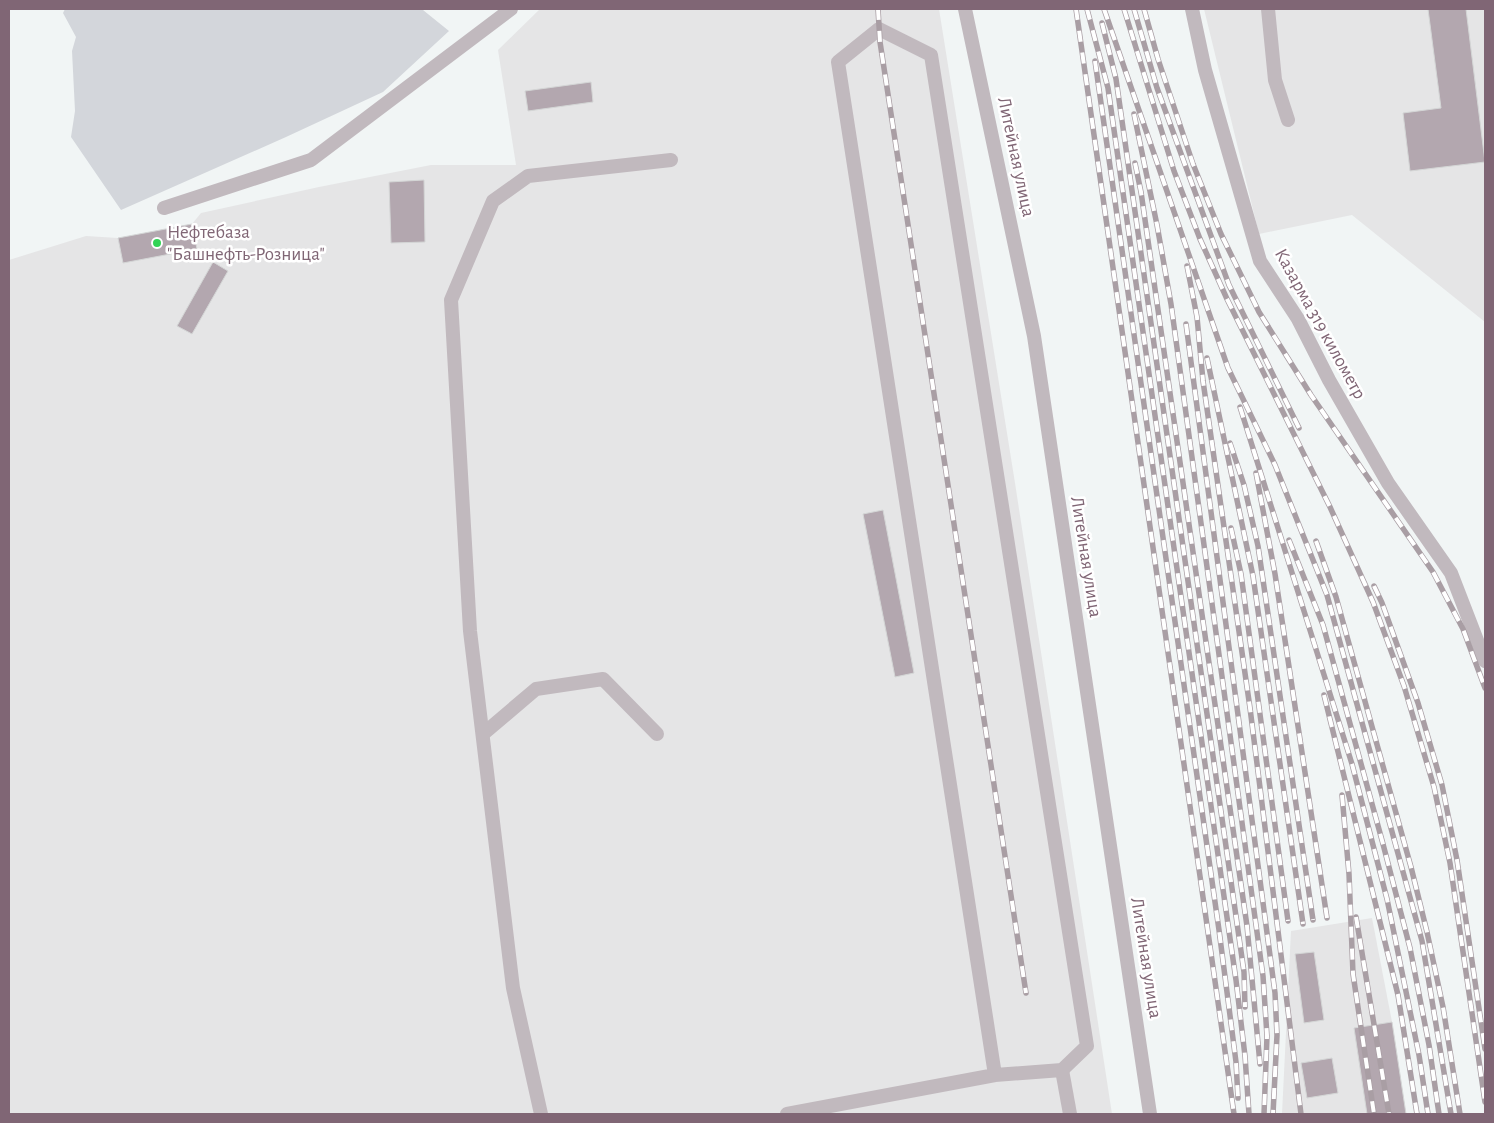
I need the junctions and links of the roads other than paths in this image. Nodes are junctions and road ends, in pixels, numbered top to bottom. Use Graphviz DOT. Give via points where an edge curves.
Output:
graph roads {
  1 [pos="511,9"];
  2 [pos="965,9"];
  3 [pos="1192,9"];
  4 [pos="1268,9"];
  5 [pos="1288,120"];
  6 [pos="671,160"];
  7 [pos="164,208"];
  8 [pos="1485,660"];
  9 [pos="482,734"];
  10 [pos="657,734"];
  11 [pos="1062,1070"];
  12 [pos="995,1075"];
  13 [pos="541,1114"];
  14 [pos="786,1114"];
  15 [pos="1070,1114"];
  16 [pos="1150,1114"];
  1 -- 7 [label="lane" via="310,160"];
  2 -- 16 [label="lane, Литейная улица" via="1034,336"];
  3 -- 8 [label="lane, Казарма 319 километр" via="1205,70 1260,261 1298,319 1388,483 1450,573"];
  4 -- 5 [label="lane" via="1275,80"];
  6 -- 9 [label="lane" via="528,176 493,201 451,300 470,632"];
  9 -- 10 [label="lane" via="536,689 603,679"];
  9 -- 13 [label="lane" via="513,988"];
  11 -- 12 [label="lane"];
  11 -- 12 [label="lane" via="1087,1046 931,55 880,29 838,62"];
  11 -- 15 [label="lane"];
  12 -- 14 [label="lane"];
}
